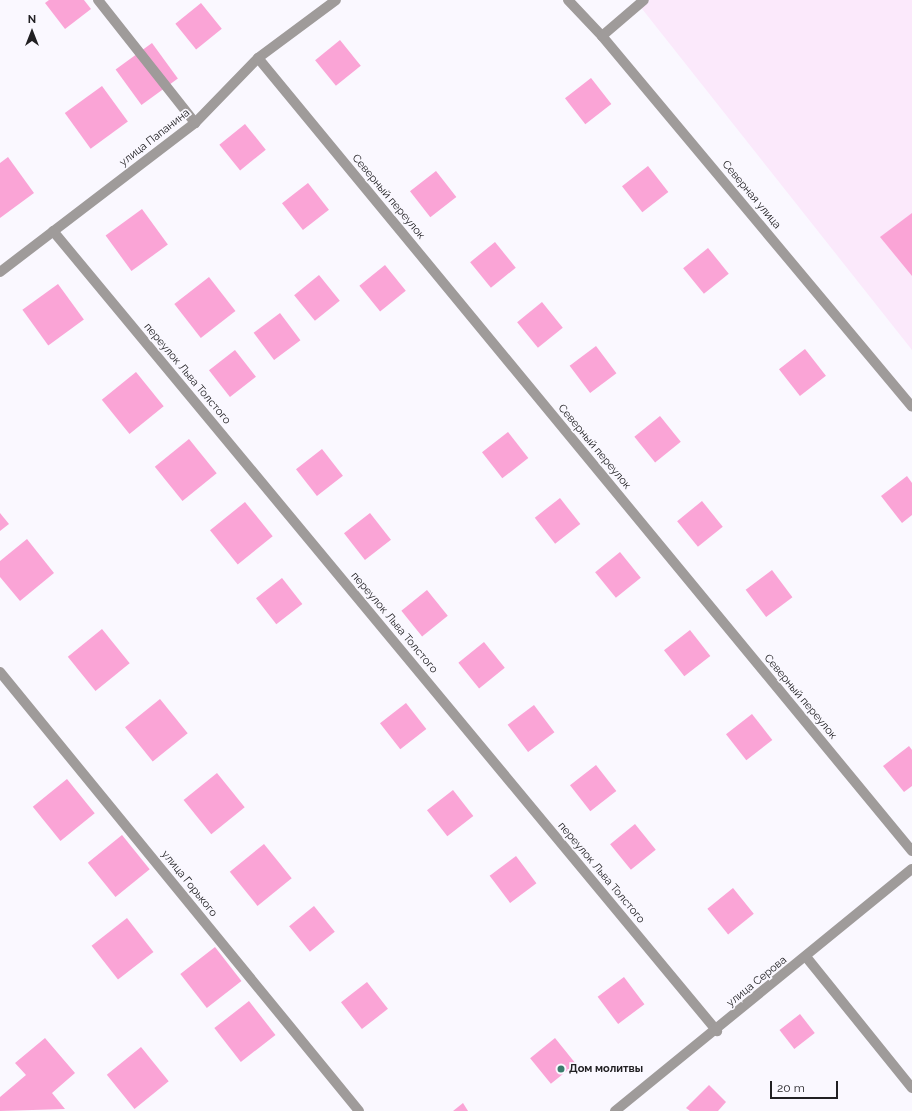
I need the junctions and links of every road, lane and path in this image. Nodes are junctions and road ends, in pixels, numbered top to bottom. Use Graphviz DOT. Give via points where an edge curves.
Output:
graph roads {
  1 [pos="98,0"];
  2 [pos="336,0"];
  3 [pos="568,0"];
  4 [pos="644,0"];
  5 [pos="602,36"];
  6 [pos="258,58"];
  7 [pos="195,123"];
  8 [pos="53,231"];
  9 [pos="0,272"];
  10 [pos="912,407"];
  11 [pos="0,672"];
  12 [pos="912,851"];
  13 [pos="912,869"];
  14 [pos="807,958"];
  15 [pos="717,1031"];
  16 [pos="912,1088"];
  17 [pos="359,1111"];
  18 [pos="615,1111"];
  1 -- 7 [label="street"];
  2 -- 6 [label="street, улица Папанина"];
  3 -- 5 [label="street, Северная улица"];
  4 -- 5 [label="street"];
  5 -- 10 [label="street, Северная улица"];
  6 -- 7 [label="street, улица Папанина"];
  6 -- 12 [label="street, Северный переулок"];
  7 -- 8 [label="street, улица Папанина"];
  8 -- 9 [label="street, улица Папанина"];
  8 -- 15 [label="street, переулок Льва Толстого"];
  11 -- 17 [label="street, улица Горького"];
  13 -- 14 [label="street, улица Серова"];
  14 -- 15 [label="street, улица Серова"];
  14 -- 16 [label="street"];
  15 -- 18 [label="street, улица Серова"];
}
